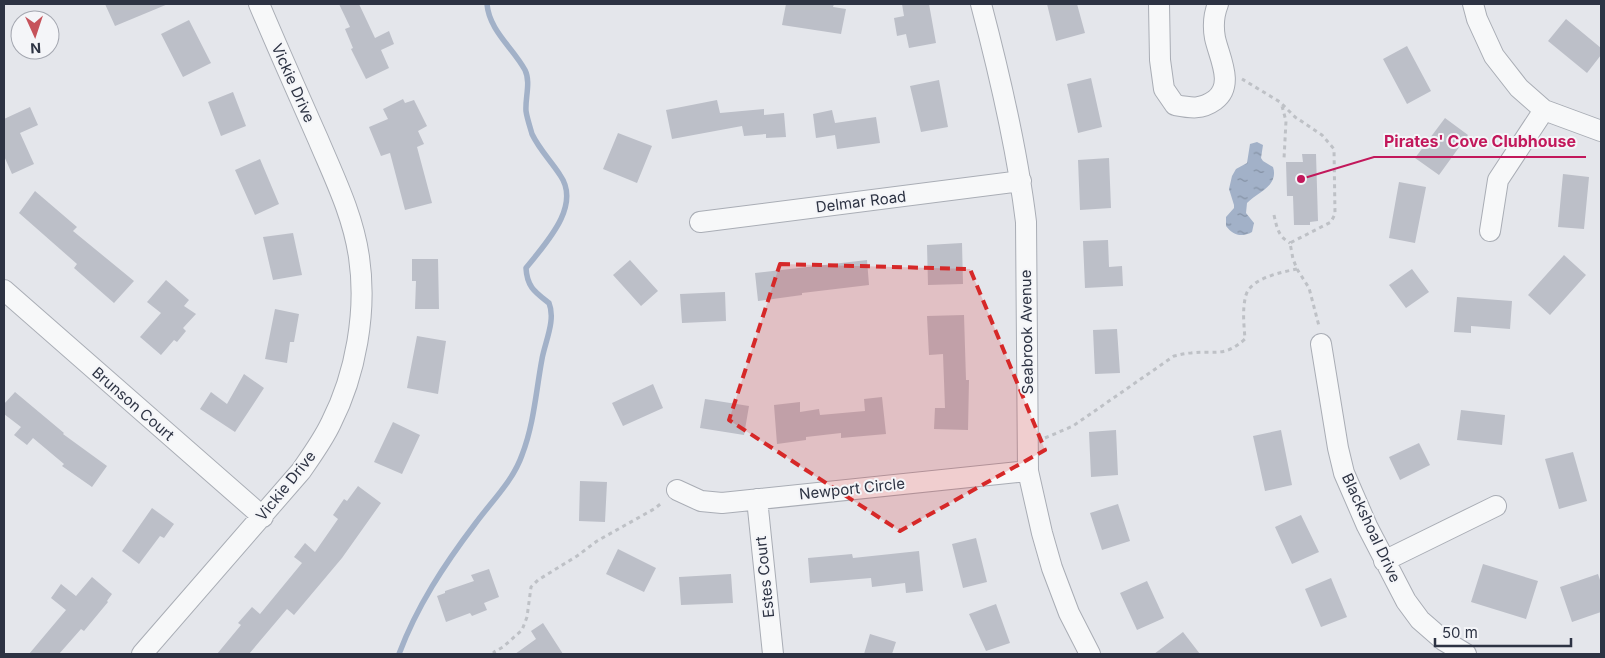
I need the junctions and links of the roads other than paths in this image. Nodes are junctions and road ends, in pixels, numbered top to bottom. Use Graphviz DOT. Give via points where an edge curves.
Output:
graph roads {
  1 [pos="259,4"];
  2 [pos="981,4"];
  3 [pos="1159,4"];
  4 [pos="1218,4"];
  5 [pos="1473,4"];
  6 [pos="1544,110"];
  7 [pos="1601,131"];
  8 [pos="1021,181"];
  9 [pos="700,222"];
  10 [pos="1490,231"];
  11 [pos="4,290"];
  12 [pos="1322,344"];
  13 [pos="1028,471"];
  14 [pos="677,490"];
  15 [pos="757,499"];
  16 [pos="1496,506"];
  17 [pos="263,517"];
  18 [pos="1384,561"];
  19 [pos="142,654"];
  20 [pos="773,654"];
  21 [pos="1090,654"];
  22 [pos="1466,654"];
  1 -- 17 [label="street, Vickie Drive" via="343,196 354,231 361,283 361,309 352,364 332,422 302,471"];
  2 -- 8 [label="street, Seabrook Avenue"];
  3 -- 4 [label="street" via="1164,89 1175,105 1191,108 1206,106 1219,97 1225,85 1224,65 1215,38"];
  5 -- 6 [label="street" via="1494,56 1519,88"];
  6 -- 7 [label="street"];
  6 -- 10 [label="street" via="1498,180"];
  8 -- 9 [label="street, Delmar Road"];
  8 -- 13 [label="street, Seabrook Avenue" via="1026,222"];
  11 -- 17 [label="street, Brunson Court"];
  12 -- 18 [label="street, Blackshoal Drive" via="1344,474"];
  13 -- 15 [label="street, Newport Circle"];
  13 -- 21 [label="street, Seabrook Avenue" via="1054,576"];
  14 -- 15 [label="street, Newport Circle" via="701,501 722,503"];
  15 -- 20 [label="street, Estes Court"];
  16 -- 18 [label="street"];
  17 -- 19 [label="street, Vickie Drive"];
  18 -- 22 [label="street, Blackshoal Drive" via="1420,620"];
}
